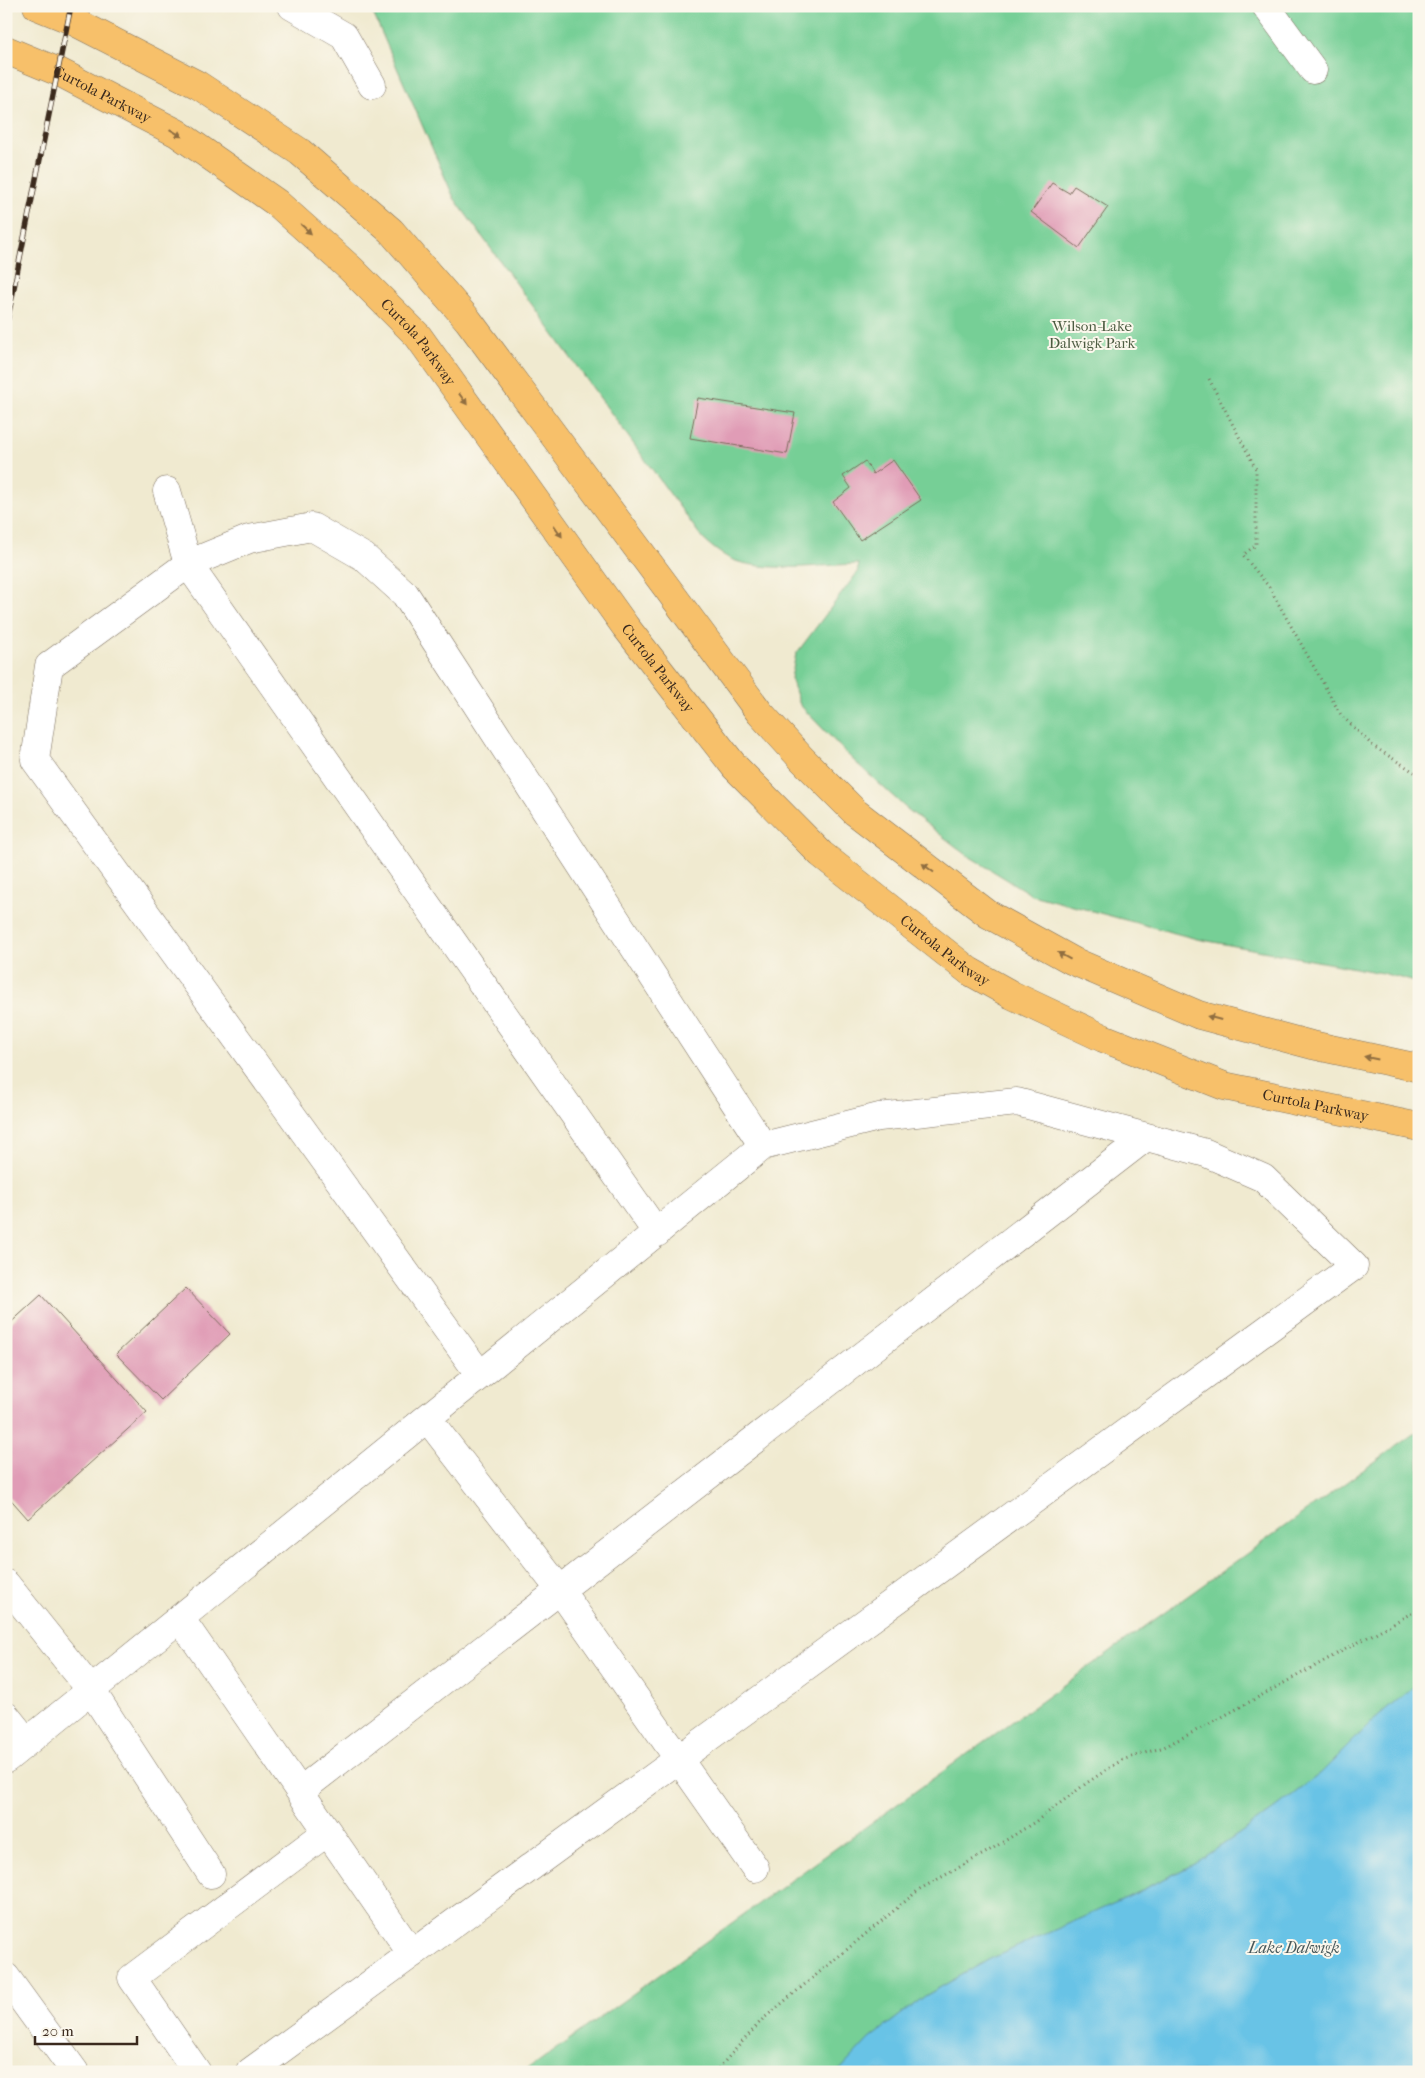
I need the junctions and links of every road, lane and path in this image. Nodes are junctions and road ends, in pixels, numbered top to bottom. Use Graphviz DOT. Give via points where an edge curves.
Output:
graph roads {
  1 [pos="37,6"];
  2 [pos="292,6"];
  3 [pos="1266,6"];
  4 [pos="6,50"];
  5 [pos="1313,70"];
  6 [pos="372,85"];
  7 [pos="1209,379"];
  8 [pos="167,491"];
  9 [pos="188,564"];
  10 [pos="1419,775"];
  11 [pos="1419,1068"];
  12 [pos="1419,1127"];
  13 [pos="1146,1137"];
  14 [pos="763,1146"];
  15 [pos="657,1233"];
  16 [pos="480,1375"];
  17 [pos="428,1418"];
  18 [pos="6,1584"];
  19 [pos="560,1590"];
  20 [pos="1419,1608"];
  21 [pos="180,1618"];
  22 [pos="91,1690"];
  23 [pos="6,1716"];
  24 [pos="27,1742"];
  25 [pos="6,1759"];
  26 [pos="678,1759"];
  27 [pos="300,1791"];
  28 [pos="327,1832"];
  29 [pos="755,1868"];
  30 [pos="211,1874"];
  31 [pos="412,1954"];
  32 [pos="6,1977"];
  33 [pos="74,2072"];
  34 [pos="197,2072"];
  35 [pos="250,2072"];
  36 [pos="715,2072"];
  11 -- 1 [label="main road, one-way" via="1312,1045 1199,1014 1073,962 988,914 870,824 809,766 760,713 468,320 391,231 300,152 198,85 69,18"];
  2 -- 6 [label="street" via="344,36"];
  3 -- 5 [label="street"];
  4 -- 12 [label="main road, Curtola Parkway, one-way" via="58,72 177,133 277,203 351,269 418,336 625,626 735,767 821,854 969,971 1103,1038 1224,1086"];
  7 -- 10 [label="path" via="1256,469 1256,545 1244,554 1269,587 1341,715 1373,746"];
  8 -- 9 [label="street"];
  9 -- 14 [label="street" via="249,539 312,527 364,557 405,594"];
  9 -- 15 [label="street"];
  9 -- 16 [label="street" via="49,666 35,760"];
  13 -- 14 [label="street" via="1018,1102 878,1117"];
  13 -- 19 [label="street"];
  13 -- 26 [label="street" via="1206,1153 1263,1178 1354,1266"];
  14 -- 15 [label="street"];
  15 -- 16 [label="street"];
  16 -- 17 [label="street"];
  17 -- 19 [label="street"];
  17 -- 21 [label="street"];
  18 -- 22 [label="street"];
  19 -- 26 [label="street"];
  19 -- 27 [label="street"];
  20 -- 36 [label="path" via="1212,1724 1164,1747 1122,1760 1035,1822 920,1889 763,2019"];
  21 -- 22 [label="street"];
  21 -- 27 [label="street"];
  22 -- 24 [label="street"];
  22 -- 30 [label="street"];
  23 -- 24 [label="street"];
  24 -- 25 [label="street"];
  26 -- 29 [label="street"];
  26 -- 31 [label="street"];
  27 -- 28 [label="street"];
  28 -- 31 [label="street"];
  28 -- 34 [label="street" via="132,1978"];
  31 -- 35 [label="street"];
  32 -- 33 [label="street"];
}
